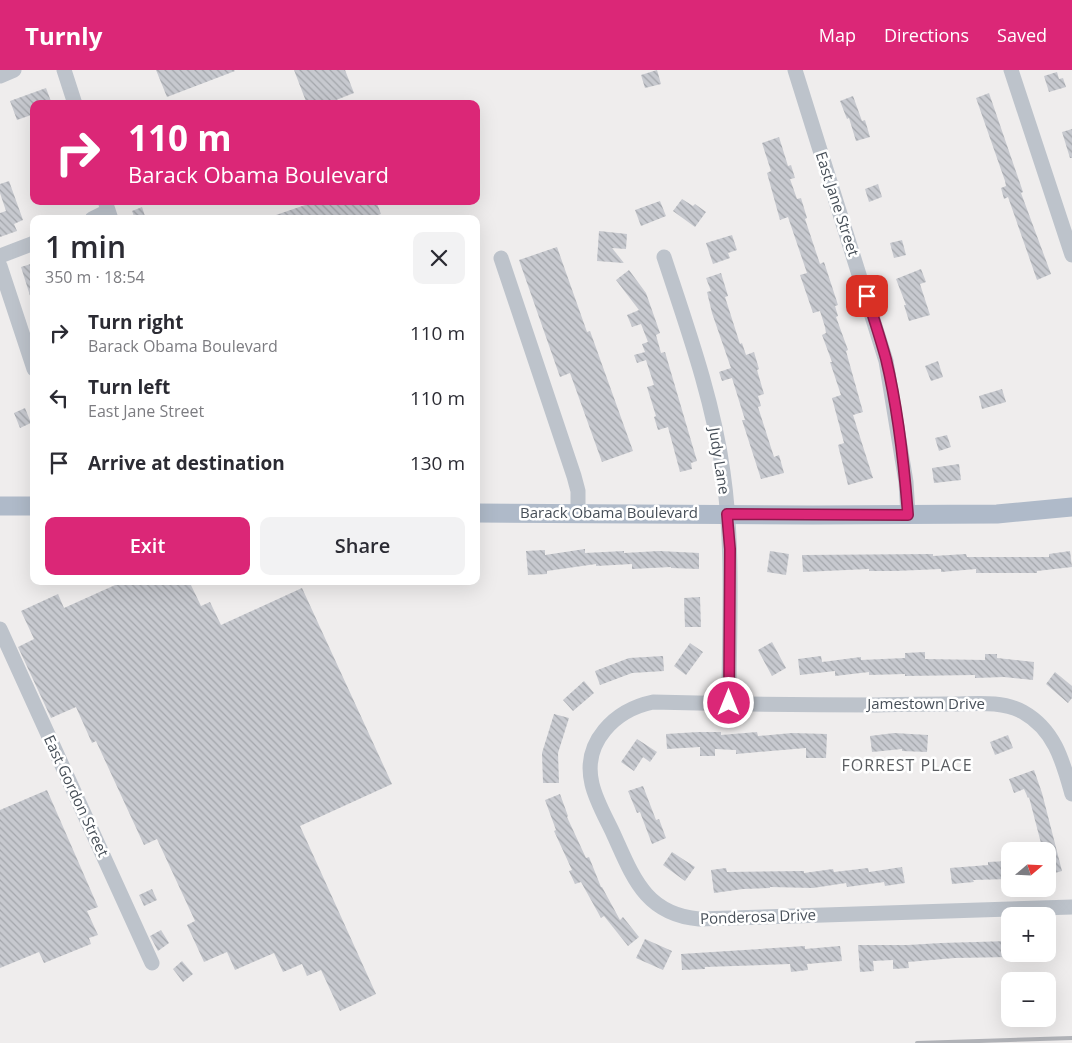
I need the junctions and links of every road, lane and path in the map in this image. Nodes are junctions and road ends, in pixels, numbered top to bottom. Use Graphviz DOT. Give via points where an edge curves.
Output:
graph roads {
  1 [pos="14,70"];
  2 [pos="64,70"];
  3 [pos="795,70"];
  4 [pos="1011,70"];
  5 [pos="0,76"];
  6 [pos="74,100"];
  7 [pos="30,245"];
  8 [pos="1072,255"];
  9 [pos="0,256"];
  10 [pos="664,257"];
  11 [pos="501,258"];
  12 [pos="0,266"];
  13 [pos="30,357"];
  14 [pos="0,506"];
  15 [pos="30,506"];
  16 [pos="1072,508"];
  17 [pos="480,513"];
  18 [pos="578,513"];
  19 [pos="727,514"];
  20 [pos="908,515"];
  21 [pos="0,629"];
  22 [pos="729,703"];
  23 [pos="1072,794"];
  24 [pos="1072,907"];
  25 [pos="152,963"];
  1 -- 5 [label="street"];
  2 -- 6 [label="street"];
  3 -- 20 [label="street, East Jane Street" via="886,361 905,474"];
  4 -- 8 [label="street"];
  7 -- 9 [label="street"];
  10 -- 19 [label="street, Judy Lane" via="705,390 717,439"];
  11 -- 18 [label="street" via="574,476"];
  12 -- 13 [label="street"];
  14 -- 15 [label="main road"];
  16 -- 20 [label="main road, Barack Obama Boulevard" via="997,514"];
  17 -- 18 [label="main road, Barack Obama Boulevard"];
  18 -- 19 [label="main road, Barack Obama Boulevard"];
  19 -- 20 [label="main road, Barack Obama Boulevard"];
  19 -- 22 [label="street, Judy Lane" via="730,549"];
  21 -- 25 [label="street, East Gordon Street"];
  22 -- 23 [label="street, Jamestown Drive" via="987,703 1013,707 1035,720 1053,740"];
  22 -- 24 [label="street, Ponderosa Drive" via="653,702 637,706 622,713 597,740 591,770 595,792 632,874 648,898 665,910 699,919"];
}
